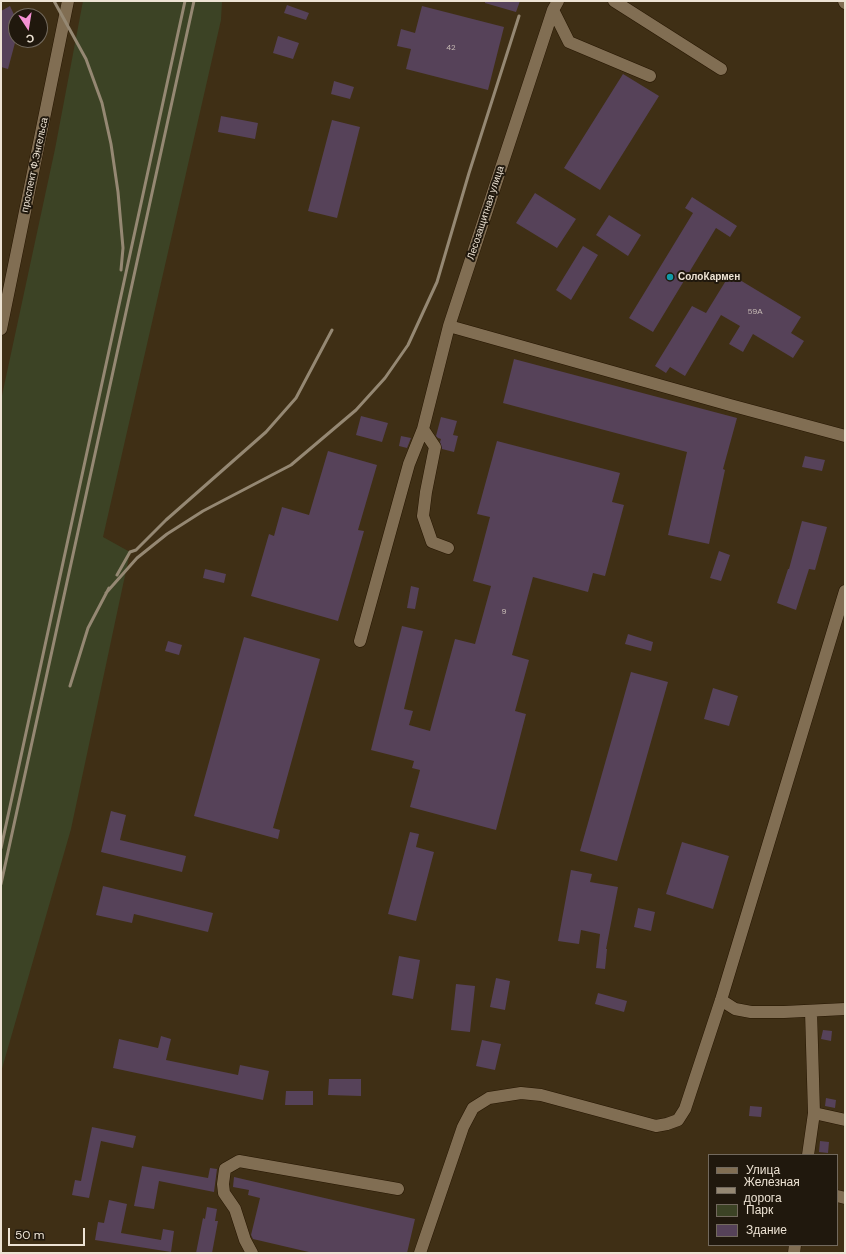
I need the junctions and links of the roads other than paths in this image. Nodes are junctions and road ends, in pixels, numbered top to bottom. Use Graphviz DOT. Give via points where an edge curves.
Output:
graph roads {
  1 [pos="68,1"];
  2 [pos="614,1"];
  3 [pos="555,6"];
  4 [pos="721,69"];
  5 [pos="650,76"];
  6 [pos="2,314"];
  7 [pos="449,326"];
  8 [pos="1,329"];
  9 [pos="423,429"];
  10 [pos="845,436"];
  11 [pos="448,548"];
  12 [pos="845,591"];
  13 [pos="360,640"];
  14 [pos="721,1000"];
  15 [pos="845,1009"];
  16 [pos="811,1011"];
  17 [pos="814,1113"];
  18 [pos="845,1120"];
  19 [pos="808,1154"];
  20 [pos="398,1189"];
  21 [pos="252,1253"];
  22 [pos="420,1253"];
  1 -- 6 [label="street, проспект Ф.Энгельса"];
  2 -- 4 [label="street"];
  3 -- 5 [label="street" via="569,42"];
  3 -- 7 [label="street, Лесозащитная улица"];
  6 -- 8 [label="street, проспект Ф.Энгельса"];
  7 -- 9 [label="street, Лесозащитная улица"];
  7 -- 10 [label="street"];
  9 -- 11 [label="street" via="436,447 423,516 432,542"];
  9 -- 13 [label="street, Лесозащитная улица" via="409,464"];
  12 -- 14 [label="street"];
  14 -- 16 [label="street" via="735,1009 751,1012"];
  14 -- 22 [label="street" via="685,1109 678,1120 656,1126 541,1094 521,1093 489,1098 473,1108 463,1127"];
  15 -- 16 [label="street"];
  16 -- 17 [label="street"];
  17 -- 18 [label="street"];
  17 -- 19 [label="street"];
  20 -- 21 [label="street" via="239,1161 225,1169 224,1193 235,1209"];
}
